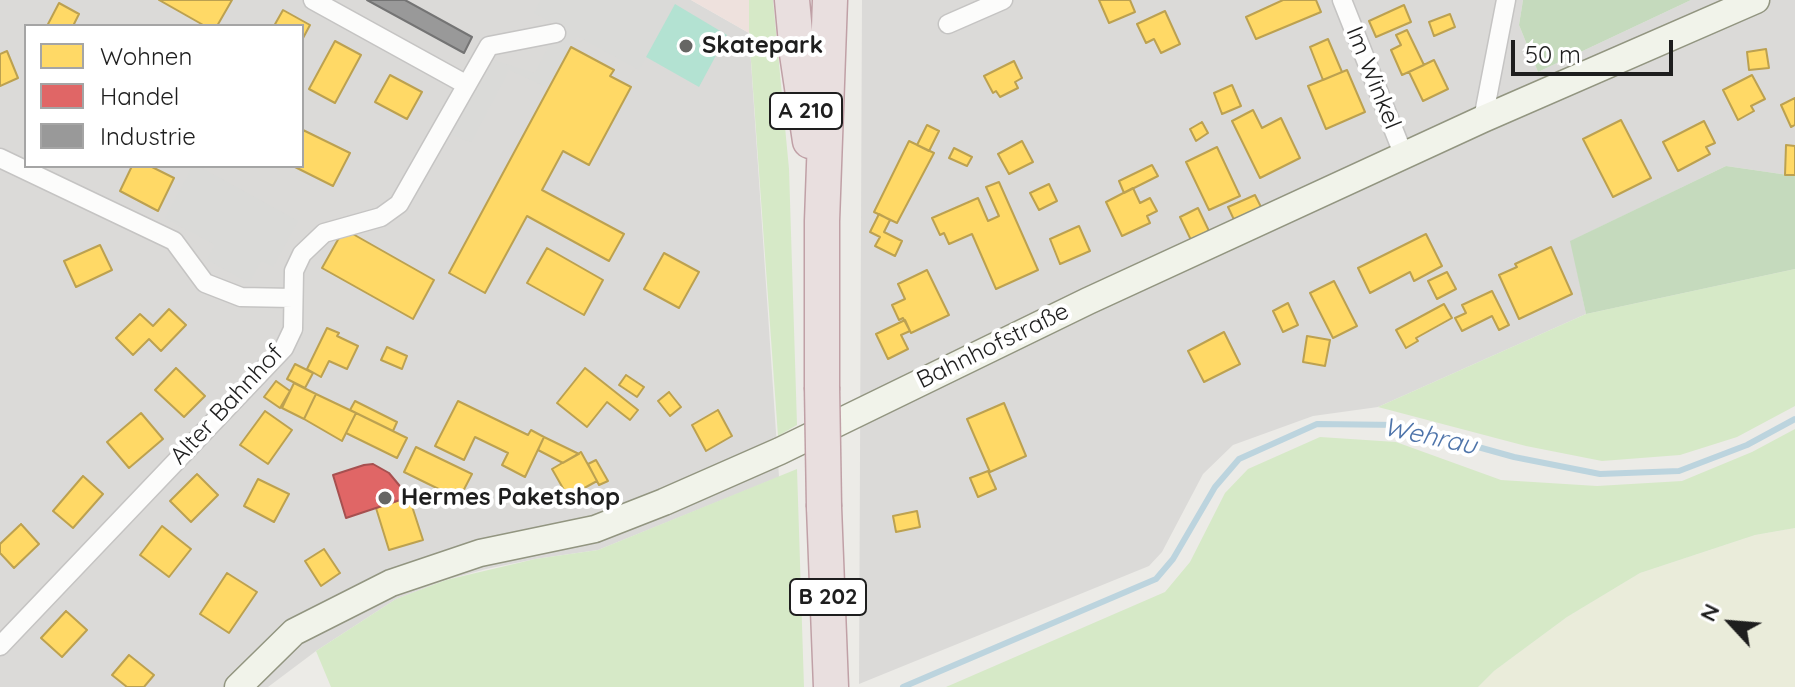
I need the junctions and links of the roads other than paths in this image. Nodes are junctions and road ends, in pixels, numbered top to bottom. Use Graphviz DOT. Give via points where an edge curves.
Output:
graph roads {
  1 [pos="313,0"];
  2 [pos="792,0"];
  3 [pos="830,0"];
  4 [pos="1003,0"];
  5 [pos="1342,0"];
  6 [pos="1506,0"];
  7 [pos="1756,0"];
  8 [pos="948,24"];
  9 [pos="556,33"];
  10 [pos="467,85"];
  11 [pos="1483,119"];
  12 [pos="1404,156"];
  13 [pos="0,158"];
  14 [pos="822,221"];
  15 [pos="293,298"];
  16 [pos="0,646"];
  17 [pos="238,687"];
  18 [pos="831,687"];
  1 -- 10 [label="street"];
  2 -- 14 [label="highway, A 210"];
  3 -- 14 [label="highway, A 210"];
  4 -- 8 [label="street"];
  5 -- 12 [label="street, Im Winkel"];
  6 -- 11 [label="street"];
  7 -- 11 [label="main road, Bahnhofstraße"];
  9 -- 10 [label="street, Alter Bahnhof" via="489,46"];
  10 -- 15 [label="street, Alter Bahnhof" via="399,204 381,217 324,233 313,242 294,271"];
  11 -- 12 [label="main road, Bahnhofstraße"];
  12 -- 17 [label="main road, Bahnhofstraße" via="664,502 595,529 480,553 391,583 294,632"];
  13 -- 15 [label="street" via="174,241 205,283 241,297"];
  14 -- 18 [label="highway, B 202, bridge"];
  15 -- 16 [label="street, Alter Bahnhof" via="293,329 284,348"];
}
